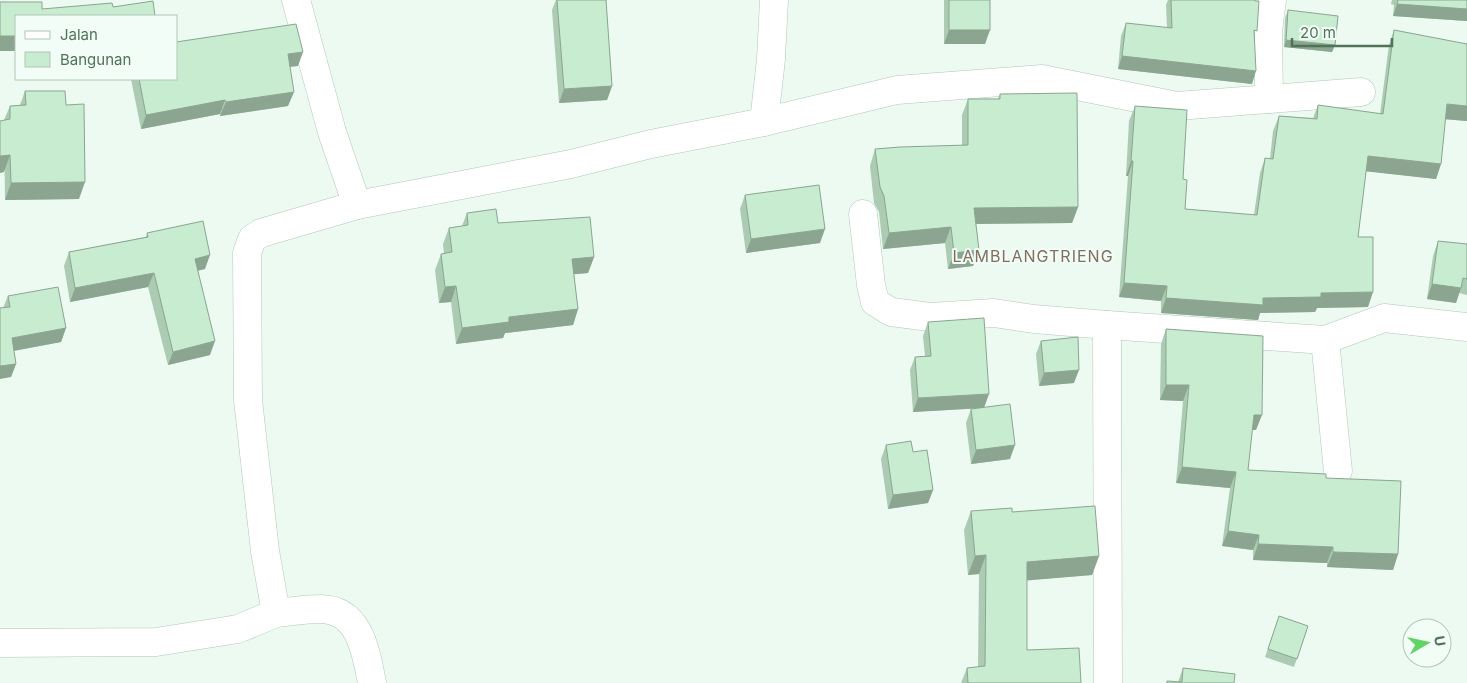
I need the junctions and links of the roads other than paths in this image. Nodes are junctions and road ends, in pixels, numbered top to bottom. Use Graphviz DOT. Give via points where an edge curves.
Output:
graph roads {
  1 [pos="296,0"];
  2 [pos="774,0"];
  3 [pos="1272,0"];
  4 [pos="1361,92"];
  5 [pos="1269,99"];
  6 [pos="764,122"];
  7 [pos="357,205"];
  8 [pos="863,214"];
  9 [pos="1107,324"];
  10 [pos="1467,327"];
  11 [pos="1326,340"];
  12 [pos="1338,471"];
  13 [pos="276,614"];
  14 [pos="0,644"];
  15 [pos="372,683"];
  16 [pos="1108,683"];
  1 -- 7 [label="street" via="332,132"];
  2 -- 6 [label="street"];
  3 -- 5 [label="street" via="1268,31"];
  4 -- 5 [label="street"];
  5 -- 6 [label="street" via="1177,106 1042,79 897,90"];
  6 -- 7 [label="street"];
  7 -- 13 [label="street" via="261,233 252,239 247,253 248,400 265,551"];
  8 -- 9 [label="street" via="875,302 891,312 930,317 994,313"];
  9 -- 11 [label="street"];
  9 -- 16 [label="street"];
  10 -- 11 [label="street" via="1384,318"];
  11 -- 12 [label="street"];
  13 -- 14 [label="street" via="238,629 156,642"];
  13 -- 15 [label="street" via="320,609 339,612 356,626 366,651"];
}
